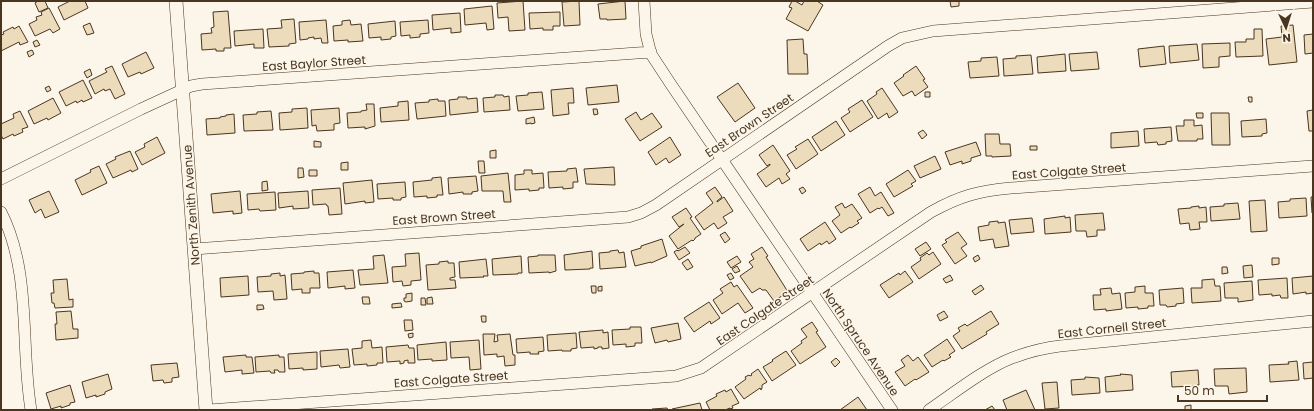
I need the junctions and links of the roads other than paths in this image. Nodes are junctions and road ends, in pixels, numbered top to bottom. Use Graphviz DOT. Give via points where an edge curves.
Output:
graph roads {
  1 [pos="176,1"];
  2 [pos="644,1"];
  3 [pos="1313,2"];
  4 [pos="651,52"];
  5 [pos="182,90"];
  6 [pos="722,160"];
  7 [pos="1313,166"];
  8 [pos="1,179"];
  9 [pos="1,212"];
  10 [pos="194,249"];
  11 [pos="812,293"];
  12 [pos="1313,321"];
  13 [pos="31,410"];
  14 [pos="207,410"];
  15 [pos="892,410"];
  16 [pos="929,410"];
  1 -- 5 [label="street, North Zenith Avenue"];
  2 -- 4 [label="street, North Spruce Avenue" via="646,34"];
  3 -- 6 [label="street, East Brown Street" via="914,34 888,46"];
  4 -- 5 [label="street, East Baylor Street" via="202,84"];
  4 -- 6 [label="street, North Spruce Avenue"];
  5 -- 8 [label="street, East Baylor Street"];
  5 -- 10 [label="street, North Zenith Avenue"];
  6 -- 10 [label="street, East Brown Street" via="656,205 628,217"];
  6 -- 11 [label="street, North Spruce Avenue"];
  7 -- 11 [label="street, East Colgate Street" via="986,190 969,194 931,212"];
  9 -- 13 [label="street" via="8,226 20,271"];
  10 -- 14 [label="street, North Zenith Avenue"];
  11 -- 14 [label="street, East Colgate Street" via="701,368 676,376"];
  11 -- 15 [label="street, North Spruce Avenue"];
  12 -- 16 [label="street, East Cornell Street" via="1043,348 1011,358 991,368"];
}
